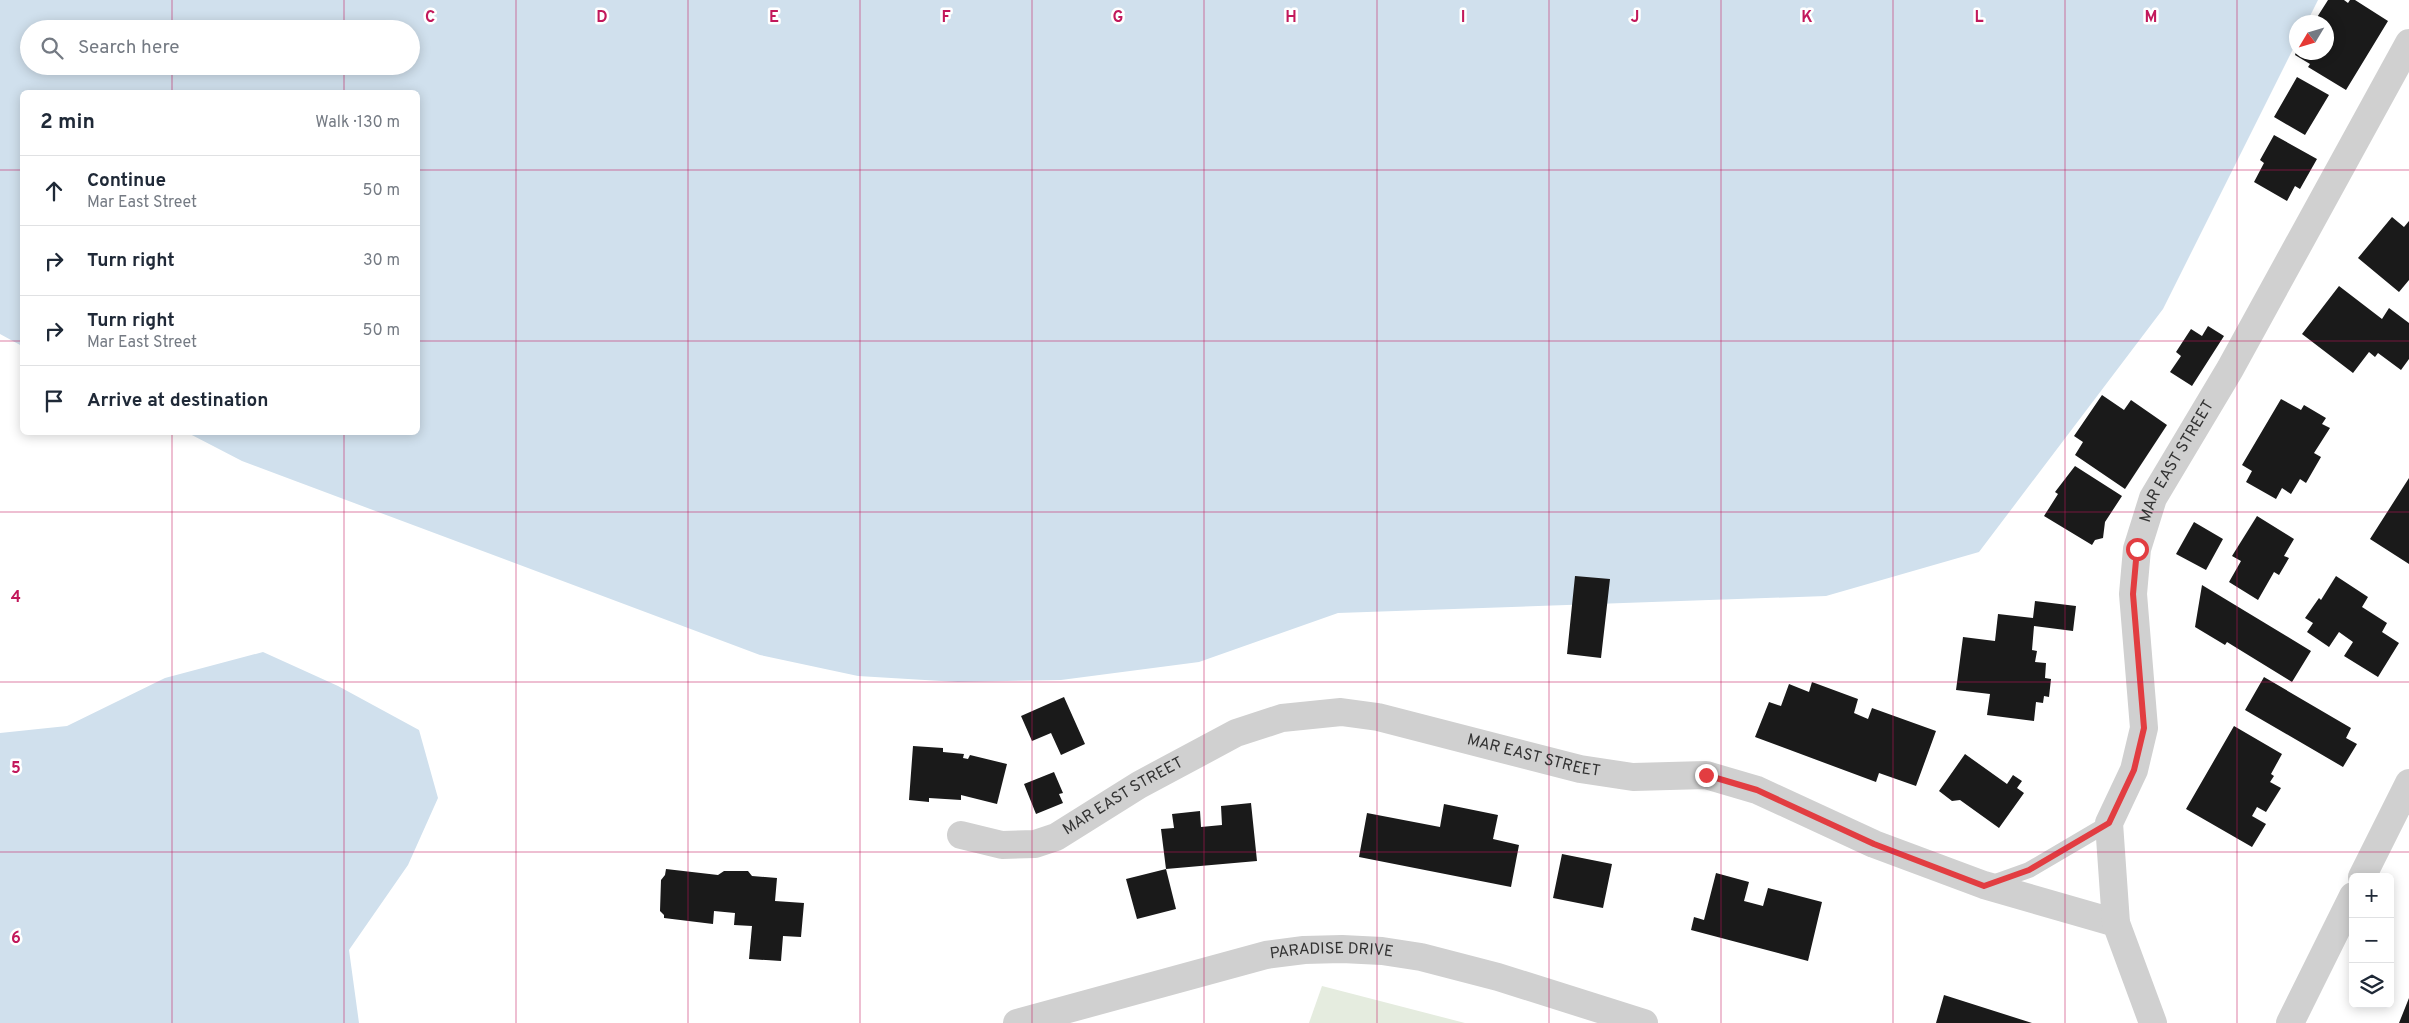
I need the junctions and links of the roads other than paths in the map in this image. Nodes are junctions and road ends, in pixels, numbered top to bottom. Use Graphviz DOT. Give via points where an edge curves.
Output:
graph roads {
  1 [pos="2409,43"];
  2 [pos="2409,782"];
  3 [pos="2109,823"];
  4 [pos="960,834"];
  5 [pos="2364,873"];
  6 [pos="1984,886"];
  7 [pos="2349,904"];
  8 [pos="2116,923"];
  9 [pos="1017,1023"];
  10 [pos="1644,1023"];
  11 [pos="2153,1023"];
  12 [pos="2290,1023"];
  1 -- 3 [label="street, MAR EAST STREET" via="2230,368 2153,498 2137,549 2133,594 2144,728 2134,770"];
  2 -- 5 [label="street"];
  3 -- 6 [label="lane" via="2029,870"];
  3 -- 8 [label="street, MAR EAST STREET"];
  4 -- 6 [label="street, MAR EAST STREET" via="1002,845 1035,844 1056,838 1139,785 1236,733 1282,718 1341,712 1378,717 1580,769 1633,777 1706,775 1757,790 1874,844"];
  6 -- 8 [label="street, MAR EAST STREET"];
  7 -- 12 [label="street"];
  8 -- 11 [label="street, MAR EAST STREET"];
  9 -- 10 [label="street, PARADISE DRIVE" via="1266,955 1342,949 1382,951 1460,966"];
}
